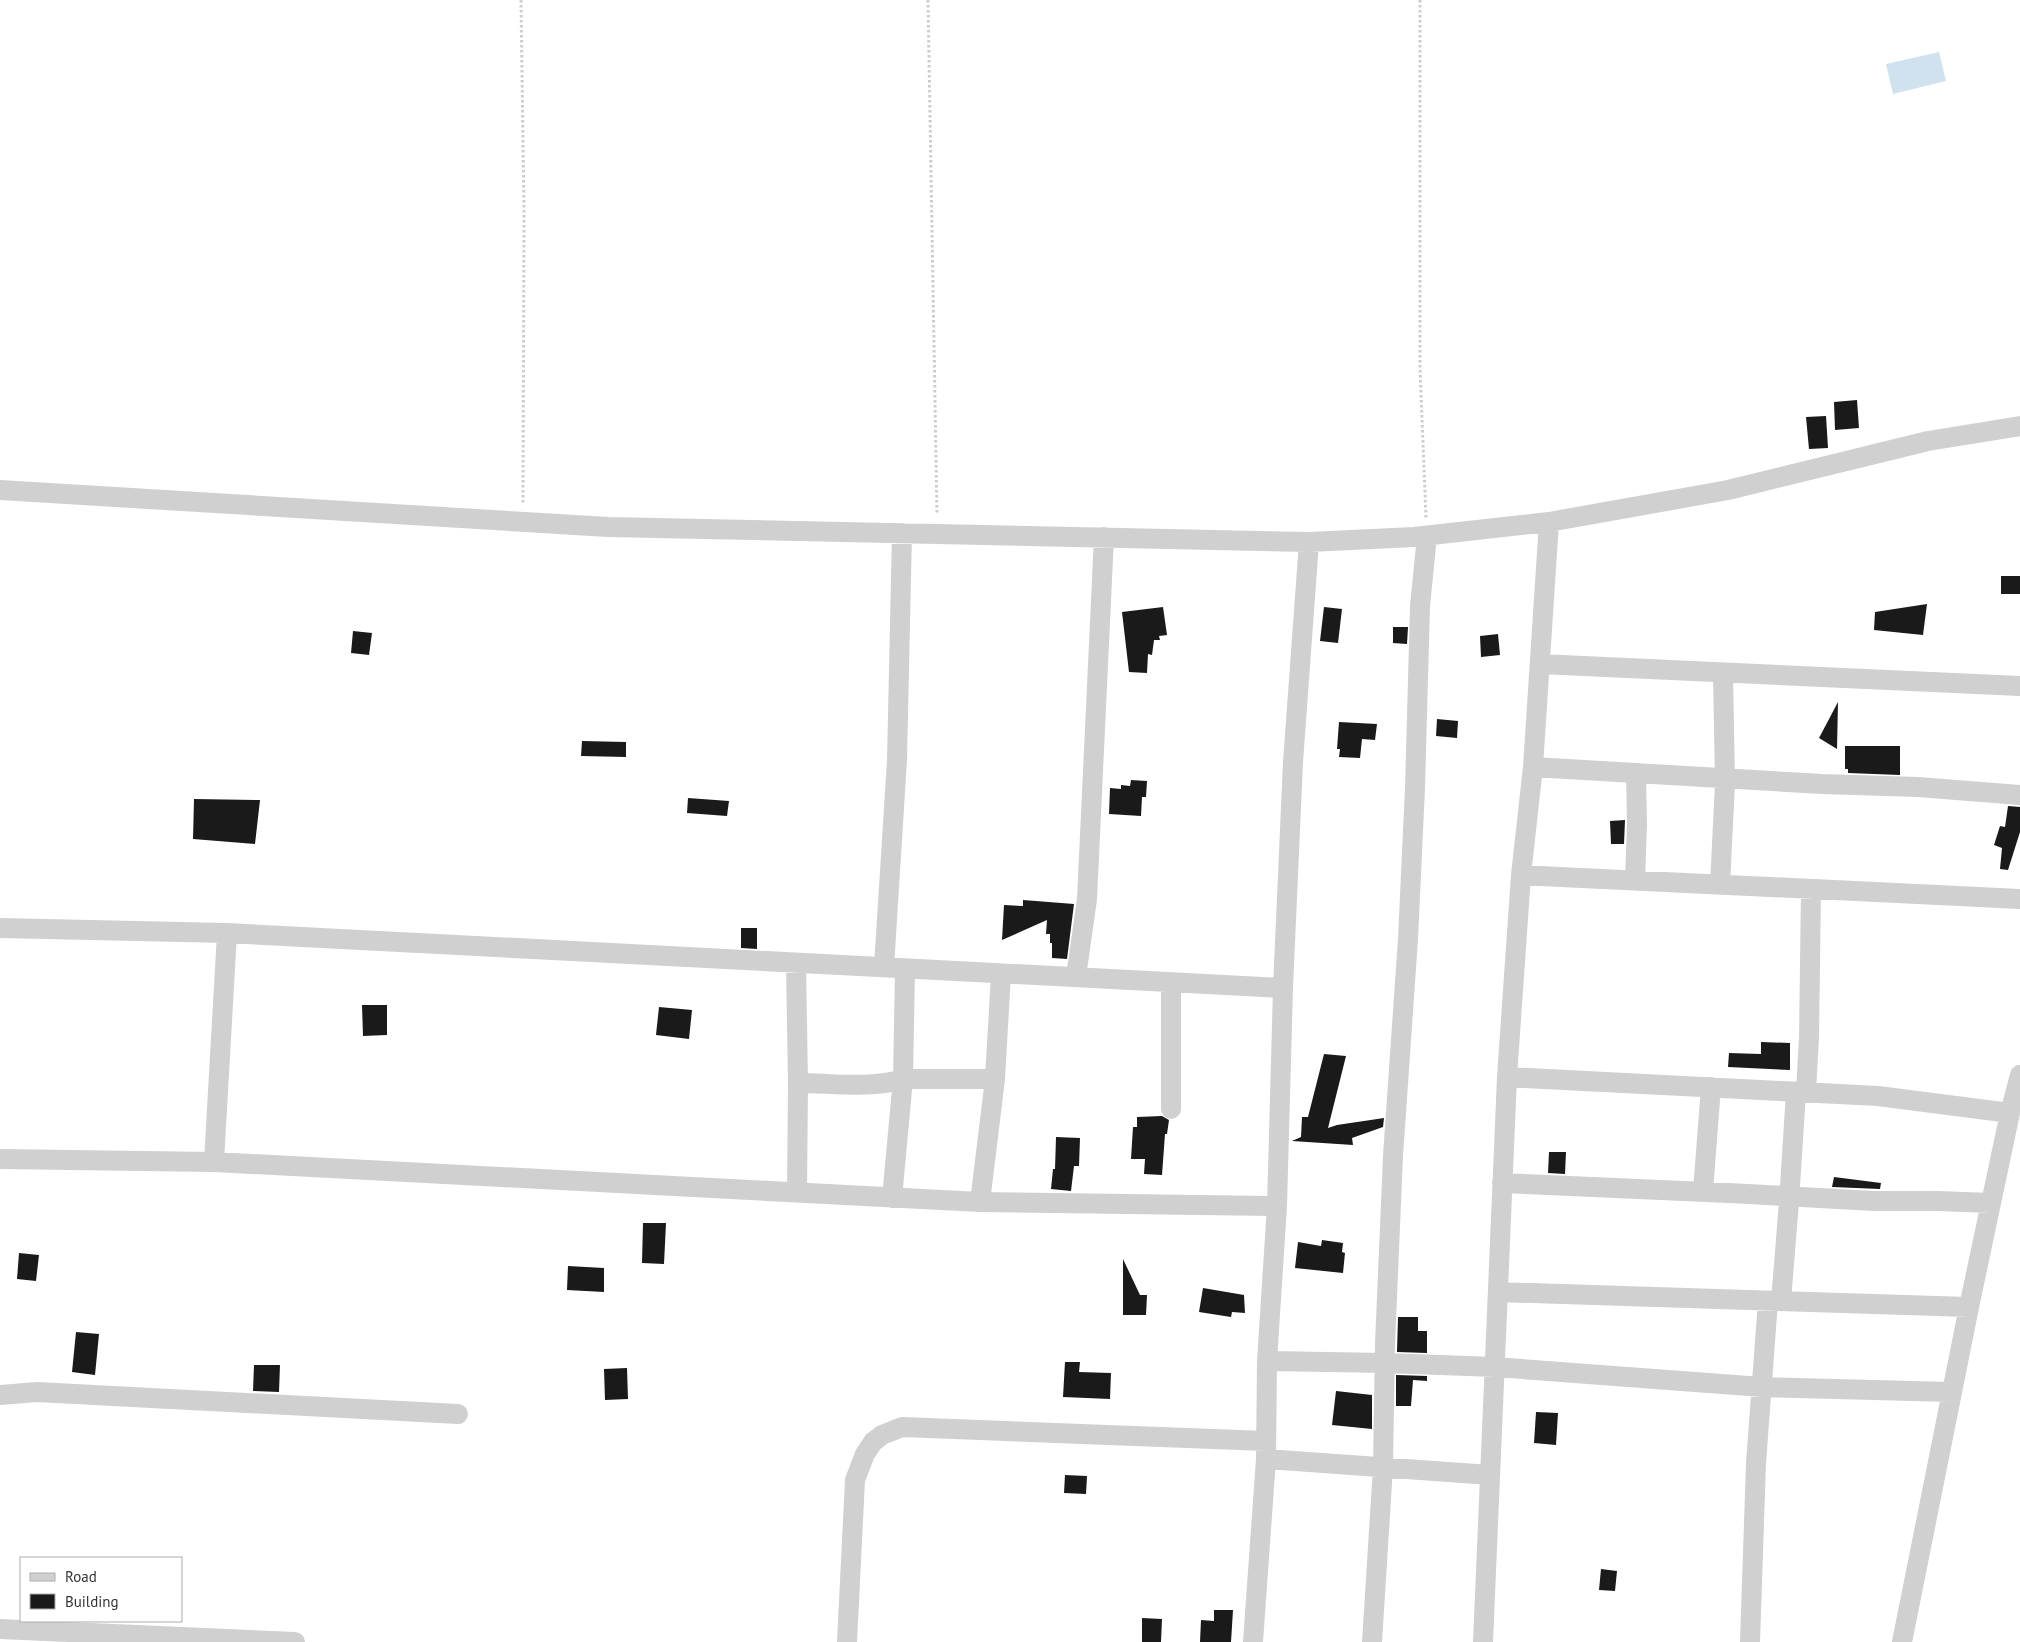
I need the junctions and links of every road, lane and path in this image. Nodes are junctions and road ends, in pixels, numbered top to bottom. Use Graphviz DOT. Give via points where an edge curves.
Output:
graph roads {
  1 [pos="521,0"];
  2 [pos="928,0"];
  3 [pos="1420,0"];
  4 [pos="2020,426"];
  5 [pos="0,490"];
  6 [pos="523,522"];
  7 [pos="1549,522"];
  8 [pos="902,533"];
  9 [pos="937,534"];
  10 [pos="1427,536"];
  11 [pos="1104,537"];
  12 [pos="1309,542"];
  13 [pos="1540,664"];
  14 [pos="1723,673"];
  15 [pos="2020,686"];
  16 [pos="1533,767"];
  17 [pos="1636,773"];
  18 [pos="1724,778"];
  19 [pos="2020,794"];
  20 [pos="1521,875"];
  21 [pos="1636,880"];
  22 [pos="1720,885"];
  23 [pos="1811,889"];
  24 [pos="2020,899"];
  25 [pos="0,928"];
  26 [pos="227,933"];
  27 [pos="796,962"];
  28 [pos="884,967"];
  29 [pos="905,968"];
  30 [pos="1001,974"];
  31 [pos="1076,978"];
  32 [pos="1171,983"];
  33 [pos="1283,988"];
  34 [pos="2020,1075"];
  35 [pos="1507,1077"];
  36 [pos="903,1079"];
  37 [pos="995,1080"];
  38 [pos="798,1083"];
  39 [pos="1711,1087"];
  40 [pos="1801,1092"];
  41 [pos="1171,1109"];
  42 [pos="2010,1113"];
  43 [pos="0,1159"];
  44 [pos="214,1162"];
  45 [pos="1502,1183"];
  46 [pos="1703,1191"];
  47 [pos="797,1193"];
  48 [pos="1790,1196"];
  49 [pos="892,1198"];
  50 [pos="980,1202"];
  51 [pos="1991,1203"];
  52 [pos="1277,1206"];
  53 [pos="1498,1292"];
  54 [pos="1774,1301"];
  55 [pos="1969,1307"];
  56 [pos="1267,1361"];
  57 [pos="1385,1362"];
  58 [pos="1495,1367"];
  59 [pos="1762,1386"];
  60 [pos="1952,1392"];
  61 [pos="0,1396"];
  62 [pos="458,1414"];
  63 [pos="1266,1450"];
  64 [pos="1383,1467"];
  65 [pos="1490,1474"];
  66 [pos="0,1629"];
  67 [pos="295,1642"];
  68 [pos="847,1642"];
  69 [pos="1253,1642"];
  70 [pos="1372,1642"];
  71 [pos="1482,1642"];
  72 [pos="1750,1642"];
  73 [pos="1902,1642"];
  1 -- 6 [label="path"];
  2 -- 9 [label="path"];
  3 -- 10 [label="path" via="1420,368"];
  4 -- 7 [label="street" via="1928,441 1728,490"];
  5 -- 6 [label="street"];
  6 -- 8 [label="street" via="608,527"];
  7 -- 10 [label="street"];
  7 -- 13 [label="street"];
  8 -- 9 [label="street"];
  8 -- 28 [label="street" via="897,760"];
  9 -- 11 [label="street"];
  10 -- 12 [label="street"];
  10 -- 57 [label="street" via="1420,606 1415,788 1393,1156"];
  11 -- 12 [label="street"];
  11 -- 31 [label="street" via="1087,899"];
  12 -- 33 [label="street" via="1293,762"];
  13 -- 14 [label="street"];
  13 -- 16 [label="street"];
  14 -- 15 [label="street"];
  14 -- 18 [label="street"];
  16 -- 17 [label="street"];
  16 -- 20 [label="street"];
  17 -- 18 [label="street"];
  17 -- 21 [label="street"];
  18 -- 19 [label="street"];
  18 -- 22 [label="street"];
  20 -- 21 [label="street"];
  20 -- 35 [label="street"];
  21 -- 22 [label="street"];
  22 -- 23 [label="street"];
  23 -- 24 [label="street"];
  23 -- 40 [label="street" via="1809,1037"];
  25 -- 26 [label="street"];
  26 -- 27 [label="street"];
  26 -- 44 [label="street"];
  27 -- 28 [label="street"];
  27 -- 38 [label="street"];
  28 -- 29 [label="street"];
  29 -- 30 [label="street"];
  29 -- 36 [label="street"];
  30 -- 31 [label="street"];
  30 -- 37 [label="street"];
  31 -- 32 [label="street"];
  32 -- 33 [label="street"];
  32 -- 41 [label="street"];
  33 -- 52 [label="street"];
  34 -- 42 [label="street"];
  35 -- 39 [label="street"];
  35 -- 45 [label="street"];
  36 -- 37 [label="street"];
  36 -- 38 [label="street" via="870,1084"];
  36 -- 49 [label="street"];
  37 -- 50 [label="street"];
  38 -- 47 [label="street"];
  39 -- 40 [label="street"];
  39 -- 46 [label="street"];
  40 -- 42 [label="street" via="1878,1096"];
  40 -- 48 [label="street"];
  42 -- 51 [label="street"];
  43 -- 44 [label="street"];
  44 -- 47 [label="street"];
  45 -- 46 [label="street"];
  45 -- 53 [label="street"];
  46 -- 48 [label="street"];
  47 -- 49 [label="street"];
  48 -- 51 [label="street"];
  48 -- 54 [label="street"];
  49 -- 50 [label="street"];
  50 -- 52 [label="street"];
  51 -- 55 [label="street"];
  52 -- 56 [label="street"];
  53 -- 54 [label="street"];
  53 -- 58 [label="street"];
  54 -- 55 [label="street"];
  54 -- 59 [label="street"];
  55 -- 60 [label="street"];
  56 -- 57 [label="street"];
  56 -- 63 [label="street"];
  57 -- 58 [label="street"];
  57 -- 64 [label="street"];
  58 -- 59 [label="street"];
  58 -- 65 [label="street"];
  59 -- 60 [label="street"];
  59 -- 72 [label="street"];
  60 -- 73 [label="street"];
  61 -- 62 [label="street" via="37,1392"];
  63 -- 64 [label="street"];
  63 -- 68 [label="street" via="902,1427 882,1435 865,1454 855,1480"];
  63 -- 69 [label="street"];
  64 -- 65 [label="street"];
  64 -- 70 [label="street"];
  65 -- 71 [label="street"];
  66 -- 67 [label="street"];
}
